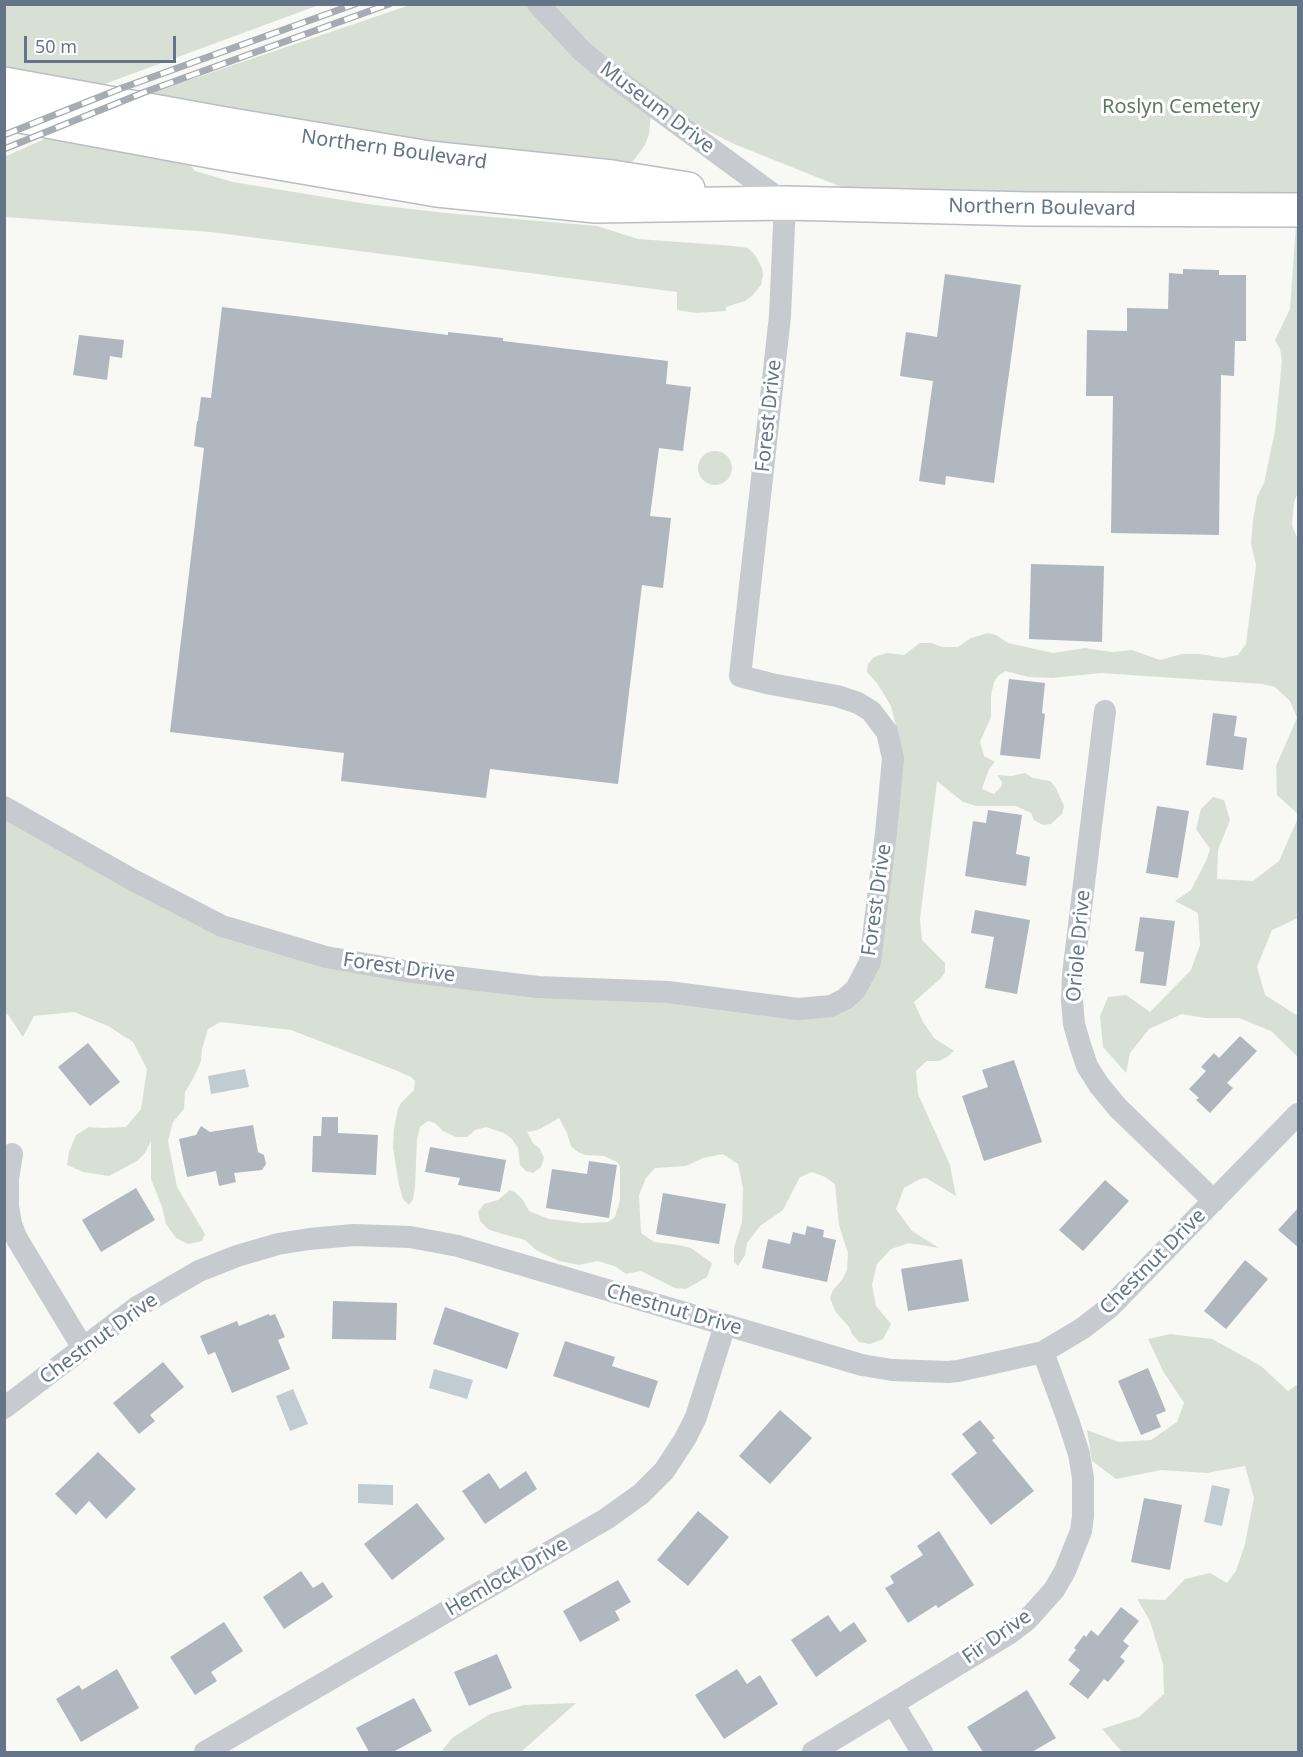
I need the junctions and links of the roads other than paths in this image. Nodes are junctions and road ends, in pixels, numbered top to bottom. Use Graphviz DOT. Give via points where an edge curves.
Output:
graph roads {
  1 [pos="538,4"];
  2 [pos="4,84"];
  3 [pos="4,112"];
  4 [pos="785,203"];
  5 [pos="1299,210"];
  6 [pos="1105,711"];
  7 [pos="4,807"];
  8 [pos="1299,1114"];
  9 [pos="12,1154"];
  10 [pos="1214,1201"];
  11 [pos="725,1325"];
  12 [pos="83,1348"];
  13 [pos="1043,1352"];
  14 [pos="4,1408"];
  15 [pos="894,1704"];
  16 [pos="204,1752"];
  17 [pos="813,1752"];
  18 [pos="922,1752"];
  1 -- 4 [label="street, Museum Drive" via="574,44 611,75"];
  2 -- 4 [label="main road, Northern Boulevard" via="429,158 612,177"];
  3 -- 4 [label="main road, Northern Boulevard" via="437,190 596,206"];
  4 -- 5 [label="main road, Northern Boulevard"];
  4 -- 7 [label="street, Forest Drive" via="780,316 740,676 858,703 871,711 887,732 893,758 870,962 856,989 845,999 825,1007 798,1009 668,992 538,987 326,957 222,926"];
  6 -- 10 [label="street, Oriole Drive" via="1073,974 1074,1024 1087,1066 1099,1085"];
  8 -- 10 [label="street, Chestnut Drive"];
  9 -- 12 [label="street" via="8,1179 11,1224"];
  10 -- 13 [label="street, Chestnut Drive" via="1110,1307"];
  11 -- 12 [label="street, Chestnut Drive" via="458,1246 410,1237 354,1235 278,1244 199,1271 137,1307"];
  11 -- 13 [label="street, Chestnut Drive" via="892,1370 958,1371"];
  11 -- 16 [label="street, Hemlock Drive" via="705,1393 688,1432 664,1471 641,1494 606,1519"];
  12 -- 14 [label="street, Chestnut Drive"];
  13 -- 15 [label="street, Fir Drive" via="1079,1454 1083,1516 1076,1545 1054,1590 1027,1620"];
  15 -- 17 [label="street, Fir Drive"];
  15 -- 18 [label="street"];
}
